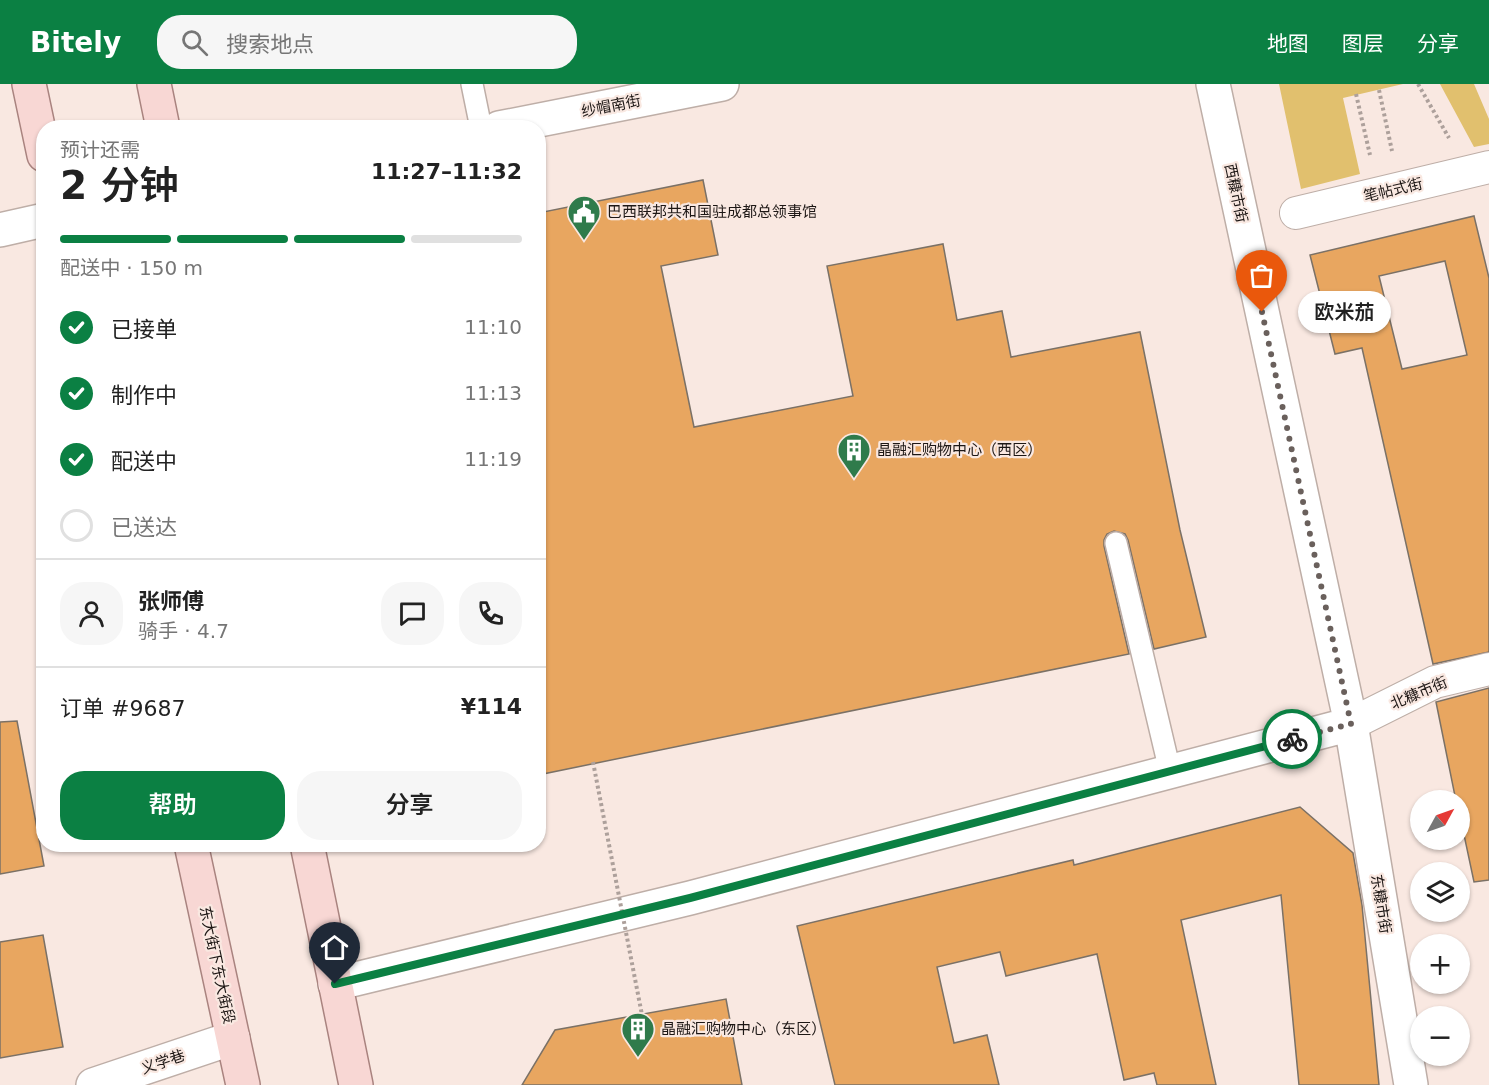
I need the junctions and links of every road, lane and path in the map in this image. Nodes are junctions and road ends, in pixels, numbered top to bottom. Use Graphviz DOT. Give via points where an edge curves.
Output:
graph roads {
  1 [pos="29,84"];
  2 [pos="154,84"];
  3 [pos="472,84"];
  4 [pos="722,84"];
  5 [pos="1213,84"];
  6 [pos="1418,84"];
  7 [pos="1379,90"];
  8 [pos="1356,94"];
  9 [pos="37,120"];
  10 [pos="161,120"];
  11 [pos="479,120"];
  12 [pos="540,120"];
  13 [pos="1450,140"];
  14 [pos="1392,152"];
  15 [pos="1370,156"];
  16 [pos="1489,167"];
  17 [pos="1296,213"];
  18 [pos="36,222"];
  19 [pos="0,230"];
  20 [pos="1116,543"];
  21 [pos="1489,669"];
  22 [pos="1351,724"];
  23 [pos="593,762"];
  24 [pos="1170,771"];
  25 [pos="193,852"];
  26 [pos="309,852"];
  27 [pos="335,984"];
  28 [pos="642,1015"];
  29 [pos="232,1038"];
  30 [pos="93,1085"];
  31 [pos="243,1085"];
  32 [pos="356,1085"];
  33 [pos="1411,1085"];
  1 -- 9 [label="main road"];
  2 -- 10 [label="main road"];
  3 -- 11 [label="lane"];
  4 -- 12 [label="street, 纱帽南街"];
  5 -- 22 [label="street, 西糠市街"];
  6 -- 13 [label="path"];
  7 -- 14 [label="path"];
  8 -- 15 [label="path"];
  16 -- 17 [label="street, 笔帖式街"];
  18 -- 19 [label="street"];
  20 -- 24 [label="lane"];
  21 -- 22 [label="street, 北糠市街" via="1435,682"];
  22 -- 24 [label="street"];
  22 -- 33 [label="street, 东糠市街"];
  23 -- 28 [label="path, bridge"];
  24 -- 27 [label="street" via="690,898"];
  25 -- 29 [label="main road, 东大街下东大街段"];
  26 -- 27 [label="main road"];
  27 -- 32 [label="main road"];
  29 -- 30 [label="street, 义学巷"];
  29 -- 31 [label="main road, 东大街下东大街段"];
}
